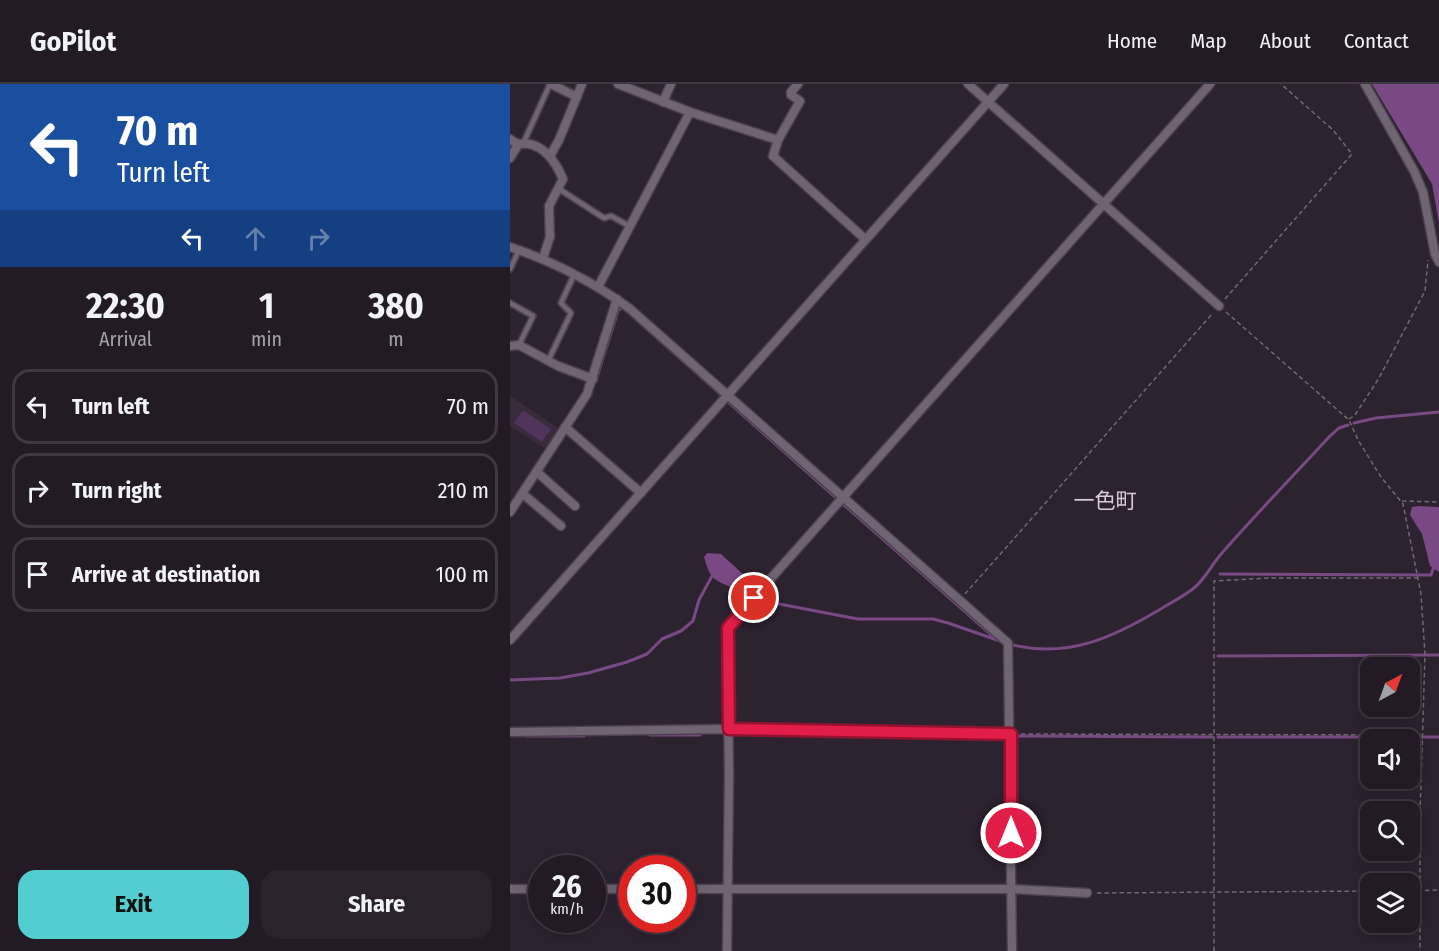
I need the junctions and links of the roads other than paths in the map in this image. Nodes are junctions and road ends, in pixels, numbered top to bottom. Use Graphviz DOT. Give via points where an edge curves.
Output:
graph roads {
  1 [pos="551,84"];
  2 [pos="582,84"];
  3 [pos="618,84"];
  4 [pos="671,84"];
  5 [pos="798,84"];
  6 [pos="968,84"];
  7 [pos="1004,84"];
  8 [pos="1210,84"];
  9 [pos="1365,84"];
  10 [pos="576,98"];
  11 [pos="663,102"];
  12 [pos="988,102"];
  13 [pos="690,112"];
  14 [pos="510,139"];
  15 [pos="778,140"];
  16 [pos="521,145"];
  17 [pos="550,156"];
  18 [pos="510,158"];
  19 [pos="559,189"];
  20 [pos="1104,204"];
  21 [pos="630,227"];
  22 [pos="865,239"];
  23 [pos="514,248"];
  24 [pos="543,258"];
  25 [pos="1439,262"];
  26 [pos="510,269"];
  27 [pos="574,274"];
  28 [pos="598,287"];
  29 [pos="617,299"];
  30 [pos="510,303"];
  31 [pos="1219,306"];
  32 [pos="514,346"];
  33 [pos="548,361"];
  34 [pos="593,379"];
  35 [pos="728,395"];
  36 [pos="565,427"];
  37 [pos="537,472"];
  38 [pos="641,493"];
  39 [pos="523,494"];
  40 [pos="842,498"];
  41 [pos="575,506"];
  42 [pos="510,512"];
  43 [pos="561,526"];
  44 [pos="510,640"];
  45 [pos="729,729"];
  46 [pos="510,732"];
  47 [pos="1011,734"];
  48 [pos="696,888"];
  49 [pos="727,888"];
  50 [pos="510,889"];
  51 [pos="528,889"];
  52 [pos="1012,889"];
  53 [pos="1087,893"];
  54 [pos="727,951"];
  55 [pos="1012,951"];
  1 -- 10 [label="street"];
  1 -- 16 [label="lane"];
  2 -- 10 [label="street"];
  3 -- 11 [label="street"];
  4 -- 11 [label="street"];
  5 -- 15 [label="street" via="791,95 800,101"];
  6 -- 12 [label="street"];
  7 -- 12 [label="street"];
  8 -- 20 [label="street"];
  9 -- 25 [label="street" via="1423,192"];
  10 -- 17 [label="street"];
  11 -- 13 [label="street"];
  12 -- 20 [label="street"];
  12 -- 22 [label="street"];
  13 -- 15 [label="street"];
  13 -- 21 [label="street"];
  14 -- 16 [label="street"];
  15 -- 22 [label="street" via="773,156"];
  16 -- 17 [label="street" via="531,144"];
  16 -- 18 [label="street"];
  17 -- 19 [label="street" via="563,179"];
  19 -- 21 [label="lane" via="604,218 611,216"];
  19 -- 24 [label="street" via="549,206 550,237"];
  20 -- 31 [label="street"];
  20 -- 40 [label="street"];
  21 -- 28 [label="street"];
  22 -- 35 [label="street"];
  23 -- 24 [label="street"];
  23 -- 26 [label="lane"];
  24 -- 27 [label="street"];
  27 -- 28 [label="street"];
  27 -- 33 [label="lane" via="561,303 571,314"];
  28 -- 29 [label="street"];
  29 -- 34 [label="street"];
  29 -- 35 [label="street"];
  30 -- 32 [label="lane" via="533,316"];
  32 -- 33 [label="street"];
  33 -- 34 [label="street"];
  34 -- 36 [label="street"];
  35 -- 38 [label="street"];
  35 -- 40 [label="street"];
  36 -- 37 [label="street"];
  36 -- 38 [label="street"];
  37 -- 39 [label="street"];
  37 -- 41 [label="street"];
  38 -- 44 [label="street"];
  39 -- 42 [label="street"];
  39 -- 43 [label="street"];
  40 -- 45 [label="street" via="728,628"];
  40 -- 47 [label="street" via="1008,644"];
  45 -- 46 [label="street"];
  45 -- 47 [label="street"];
  45 -- 49 [label="street"];
  47 -- 52 [label="street"];
  48 -- 49 [label="street"];
  49 -- 52 [label="street"];
  49 -- 54 [label="street"];
  50 -- 51 [label="street"];
  52 -- 53 [label="street"];
  52 -- 55 [label="street"];
}
